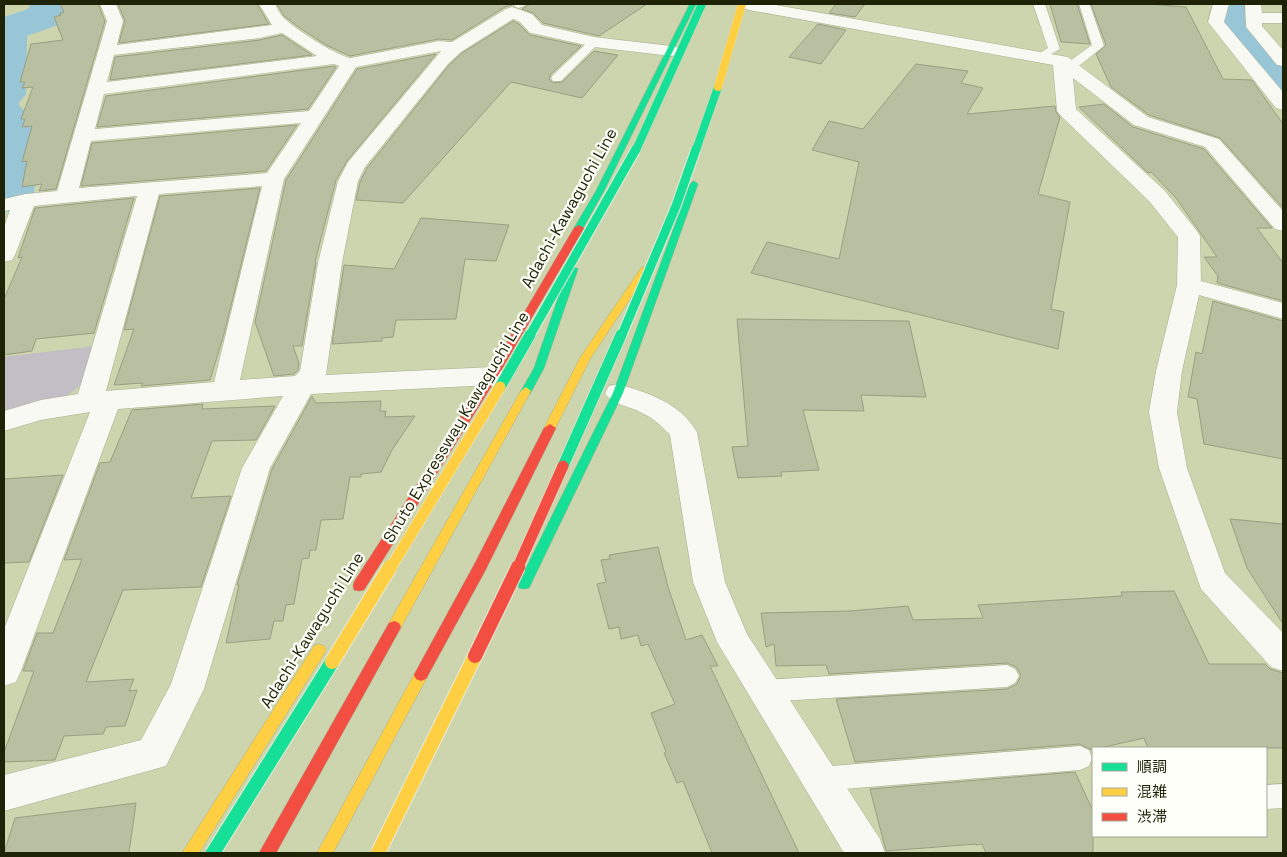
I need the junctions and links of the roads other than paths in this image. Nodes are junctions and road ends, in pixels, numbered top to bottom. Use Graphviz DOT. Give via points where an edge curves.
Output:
graph roads {
  1 [pos="108,4"];
  2 [pos="267,4"];
  3 [pos="693,4"];
  4 [pos="702,4"];
  5 [pos="747,4"];
  6 [pos="1040,4"];
  7 [pos="1220,4"];
  8 [pos="1084,5"];
  9 [pos="517,6"];
  10 [pos="797,8"];
  11 [pos="1253,11"];
  12 [pos="1283,18"];
  13 [pos="285,27"];
  14 [pos="594,42"];
  15 [pos="454,48"];
  16 [pos="107,51"];
  17 [pos="671,51"];
  18 [pos="342,61"];
  19 [pos="1057,61"];
  20 [pos="1283,61"];
  21 [pos="557,78"];
  22 [pos="1274,83"];
  23 [pos="96,89"];
  24 [pos="1283,104"];
  25 [pos="317,116"];
  26 [pos="83,136"];
  27 [pos="274,179"];
  28 [pos="150,188"];
  29 [pos="600,191"];
  30 [pos="66,196"];
  31 [pos="14,203"];
  32 [pos="688,204"];
  33 [pos="1283,224"];
  34 [pos="4,255"];
  35 [pos="1189,285"];
  36 [pos="1283,311"];
  37 [pos="492,376"];
  38 [pos="302,386"];
  39 [pos="225,390"];
  40 [pos="618,394"];
  41 [pos="99,402"];
  42 [pos="4,421"];
  43 [pos="354,594"];
  44 [pos="518,597"];
  45 [pos="328,636"];
  46 [pos="1283,656"];
  47 [pos="4,671"];
  48 [pos="1007,676"];
  49 [pos="764,691"];
  50 [pos="1080,758"];
  51 [pos="819,779"];
  52 [pos="4,793"];
  53 [pos="1267,796"];
  54 [pos="1283,796"];
  55 [pos="190,853"];
  56 [pos="213,853"];
  57 [pos="267,853"];
  58 [pos="325,853"];
  59 [pos="378,853"];
  60 [pos="866,853"];
  1 -- 16 [label="street" via="116,21"];
  2 -- 13 [label="street" via="275,19"];
  3 -- 17 [label="main road, Adachi-Kawaguchi Line"];
  4 -- 56 [label="main road, Shuto Expressway Kawaguchi Line, bridge" via="637,148 604,209 466,447"];
  5 -- 10 [label="street"];
  5 -- 32 [label="main road"];
  5 -- 59 [label="main road, bridge" via="679,196 612,358 512,580"];
  6 -- 19 [label="lane"];
  7 -- 22 [label="street" via="1216,22"];
  8 -- 19 [label="lane" via="1098,46"];
  9 -- 14 [label="street" via="536,29"];
  9 -- 15 [label="street"];
  10 -- 19 [label="street"];
  11 -- 12 [label="street"];
  11 -- 20 [label="street" via="1254,27"];
  13 -- 16 [label="street" via="260,33"];
  13 -- 18 [label="street"];
  14 -- 17 [label="street"];
  14 -- 21 [label="lane"];
  15 -- 18 [label="street" via="439,46"];
  15 -- 38 [label="street" via="355,166 348,181 330,263 313,374"];
  16 -- 23 [label="street"];
  17 -- 29 [label="main road, Adachi-Kawaguchi Line"];
  18 -- 23 [label="street"];
  18 -- 25 [label="street"];
  19 -- 33 [label="street" via="1141,121 1212,143"];
  19 -- 35 [label="street" via="1067,111 1157,196 1190,236"];
  22 -- 24 [label="street"];
  23 -- 26 [label="street"];
  25 -- 26 [label="street"];
  25 -- 27 [label="street"];
  26 -- 30 [label="street"];
  27 -- 28 [label="street"];
  27 -- 39 [label="street"];
  28 -- 30 [label="street"];
  28 -- 41 [label="street"];
  29 -- 37 [label="main road, Adachi-Kawaguchi Line"];
  29 -- 57 [label="main road" via="538,368"];
  30 -- 31 [label="street"];
  31 -- 34 [label="street"];
  32 -- 40 [label="main road"];
  32 -- 58 [label="main road" via="586,358 480,567"];
  35 -- 36 [label="street"];
  35 -- 46 [label="street" via="1163,412 1173,468 1212,580"];
  37 -- 38 [label="street"];
  37 -- 43 [label="main road, Adachi-Kawaguchi Line"];
  38 -- 39 [label="street"];
  38 -- 52 [label="street" via="256,468 187,689 152,754"];
  39 -- 41 [label="street"];
  40 -- 44 [label="main road"];
  40 -- 49 [label="street" via="660,408 683,432 709,582 734,642"];
  41 -- 42 [label="street" via="25,413"];
  41 -- 47 [label="street"];
  45 -- 55 [label="main road, Adachi-Kawaguchi Line"];
  48 -- 49 [label="lane"];
  49 -- 51 [label="street"];
  50 -- 51 [label="lane"];
  51 -- 60 [label="street"];
  53 -- 54 [label="lane"];
}
